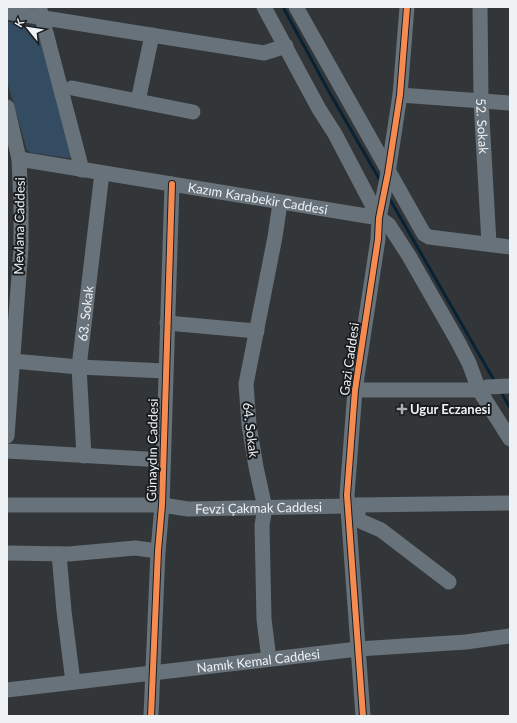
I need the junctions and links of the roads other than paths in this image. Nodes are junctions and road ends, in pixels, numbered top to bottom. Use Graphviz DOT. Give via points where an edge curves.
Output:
graph roads {
  1 [pos="264,7"];
  2 [pos="296,7"];
  3 [pos="406,7"];
  4 [pos="480,7"];
  5 [pos="7,12"];
  6 [pos="41,12"];
  7 [pos="152,35"];
  8 [pos="286,46"];
  9 [pos="72,88"];
  10 [pos="400,95"];
  11 [pos="481,100"];
  12 [pos="138,101"];
  13 [pos="510,103"];
  14 [pos="7,107"];
  15 [pos="193,112"];
  16 [pos="19,159"];
  17 [pos="82,170"];
  18 [pos="102,173"];
  19 [pos="388,173"];
  20 [pos="172,184"];
  21 [pos="280,203"];
  22 [pos="379,218"];
  23 [pos="489,244"];
  24 [pos="510,247"];
  25 [pos="11,322"];
  26 [pos="167,324"];
  27 [pos="257,331"];
  28 [pos="13,361"];
  29 [pos="79,367"];
  30 [pos="165,371"];
  31 [pos="509,386"];
  32 [pos="483,388"];
  33 [pos="355,390"];
  34 [pos="7,436"];
  35 [pos="510,439"];
  36 [pos="7,450"];
  37 [pos="84,456"];
  38 [pos="162,460"];
  39 [pos="510,503"];
  40 [pos="7,504"];
  41 [pos="162,505"];
  42 [pos="353,506"];
  43 [pos="265,508"];
  44 [pos="158,551"];
  45 [pos="7,553"];
  46 [pos="59,554"];
  47 [pos="449,582"];
  48 [pos="510,636"];
  49 [pos="358,649"];
  50 [pos="269,659"];
  51 [pos="153,673"];
  52 [pos="73,682"];
  53 [pos="7,690"];
  54 [pos="151,716"];
  55 [pos="363,716"];
  1 -- 8 [label="street"];
  2 -- 19 [label="street"];
  3 -- 10 [label="street, Gazi Caddesi"];
  4 -- 11 [label="street, 52. Sokak"];
  5 -- 6 [label="street"];
  6 -- 7 [label="street"];
  6 -- 17 [label="street"];
  7 -- 8 [label="street" via="264,53"];
  7 -- 12 [label="street"];
  8 -- 22 [label="street"];
  9 -- 12 [label="street"];
  10 -- 11 [label="street"];
  10 -- 19 [label="street, Gazi Caddesi"];
  11 -- 13 [label="street"];
  11 -- 23 [label="street, 52. Sokak"];
  12 -- 15 [label="street"];
  14 -- 16 [label="street, Mevlana Caddesi"];
  16 -- 17 [label="street, Kazım Karabekir Caddesi"];
  16 -- 25 [label="street, Mevlana Caddesi" via="21,241"];
  17 -- 18 [label="street, Kazım Karabekir Caddesi"];
  18 -- 20 [label="street, Kazım Karabekir Caddesi"];
  18 -- 29 [label="street, 63. Sokak"];
  19 -- 22 [label="street, Gazi Caddesi"];
  19 -- 23 [label="street" via="424,234 429,237"];
  20 -- 21 [label="street, Kazım Karabekir Caddesi"];
  20 -- 26 [label="street, Günaydın Caddesi"];
  21 -- 22 [label="street, Kazım Karabekir Caddesi"];
  21 -- 27 [label="street, 64. Sokak" via="276,237"];
  22 -- 32 [label="street" via="389,225 409,256"];
  22 -- 33 [label="street, Gazi Caddesi"];
  23 -- 24 [label="street"];
  25 -- 28 [label="street, Mevlana Caddesi"];
  26 -- 27 [label="street"];
  26 -- 30 [label="street, Günaydın Caddesi"];
  27 -- 43 [label="street, 64. Sokak" via="246,384 248,425"];
  28 -- 29 [label="street"];
  28 -- 34 [label="street, Mevlana Caddesi"];
  29 -- 30 [label="street"];
  29 -- 37 [label="street, 63. Sokak"];
  30 -- 38 [label="street, Günaydın Caddesi"];
  31 -- 32 [label="street"];
  32 -- 33 [label="street"];
  32 -- 35 [label="street"];
  33 -- 42 [label="street, Gazi Caddesi" via="347,495"];
  36 -- 37 [label="street"];
  37 -- 38 [label="street"];
  38 -- 41 [label="street, Günaydın Caddesi"];
  39 -- 42 [label="street, Fevzi Çakmak Caddesi"];
  40 -- 41 [label="street, Fevzi Çakmak Caddesi"];
  41 -- 43 [label="street, Fevzi Çakmak Caddesi" via="188,509"];
  41 -- 44 [label="street, Günaydın Caddesi"];
  42 -- 43 [label="street, Fevzi Çakmak Caddesi"];
  42 -- 47 [label="street" via="358,520 381,530"];
  42 -- 49 [label="street, Gazi Caddesi"];
  43 -- 50 [label="street, 64. Sokak" via="262,526 264,619"];
  44 -- 46 [label="street" via="135,548"];
  44 -- 51 [label="street, Günaydın Caddesi"];
  45 -- 46 [label="street"];
  46 -- 52 [label="street"];
  48 -- 49 [label="street, Namık Kemal Caddesi" via="466,642"];
  49 -- 50 [label="street, Namık Kemal Caddesi"];
  49 -- 55 [label="street, Gazi Caddesi"];
  50 -- 51 [label="street, Namık Kemal Caddesi"];
  51 -- 52 [label="street, Namık Kemal Caddesi"];
  51 -- 54 [label="street, Günaydın Caddesi"];
  52 -- 53 [label="street, Namık Kemal Caddesi"];
}
